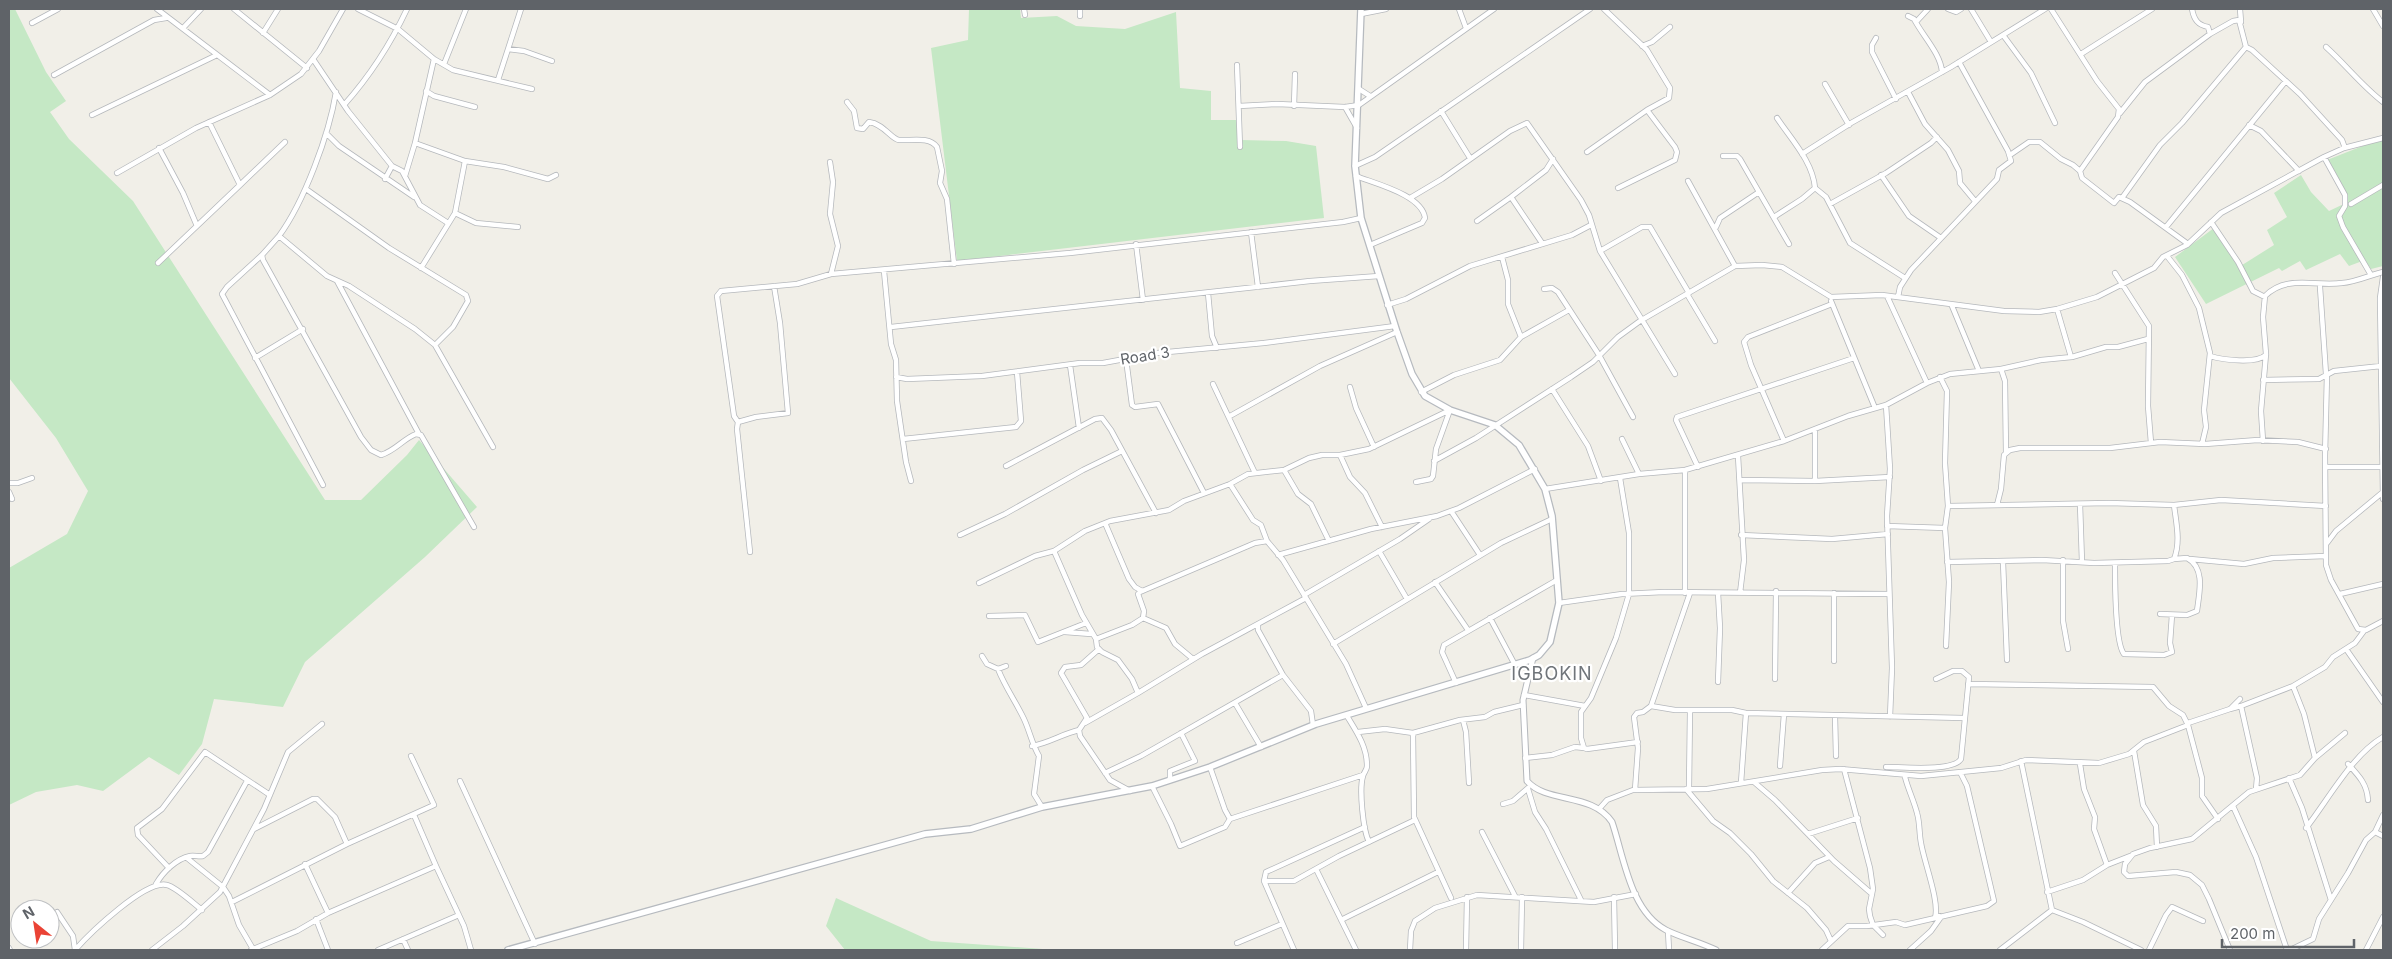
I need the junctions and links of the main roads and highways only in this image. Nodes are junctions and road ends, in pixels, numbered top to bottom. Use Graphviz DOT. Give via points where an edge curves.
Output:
graph roads {
  1 [pos="1361,12"];
  2 [pos="508,950"];
  1 -- 2 [label="main road" via="1355,166 1361,218 1387,305 1421,392 1450,410 1495,425 1519,445 1545,489 1552,519 1559,603 1550,642 1545,650 1515,665 1313,725 1210,767 1152,786 1042,807 971,829 925,834"];
}
